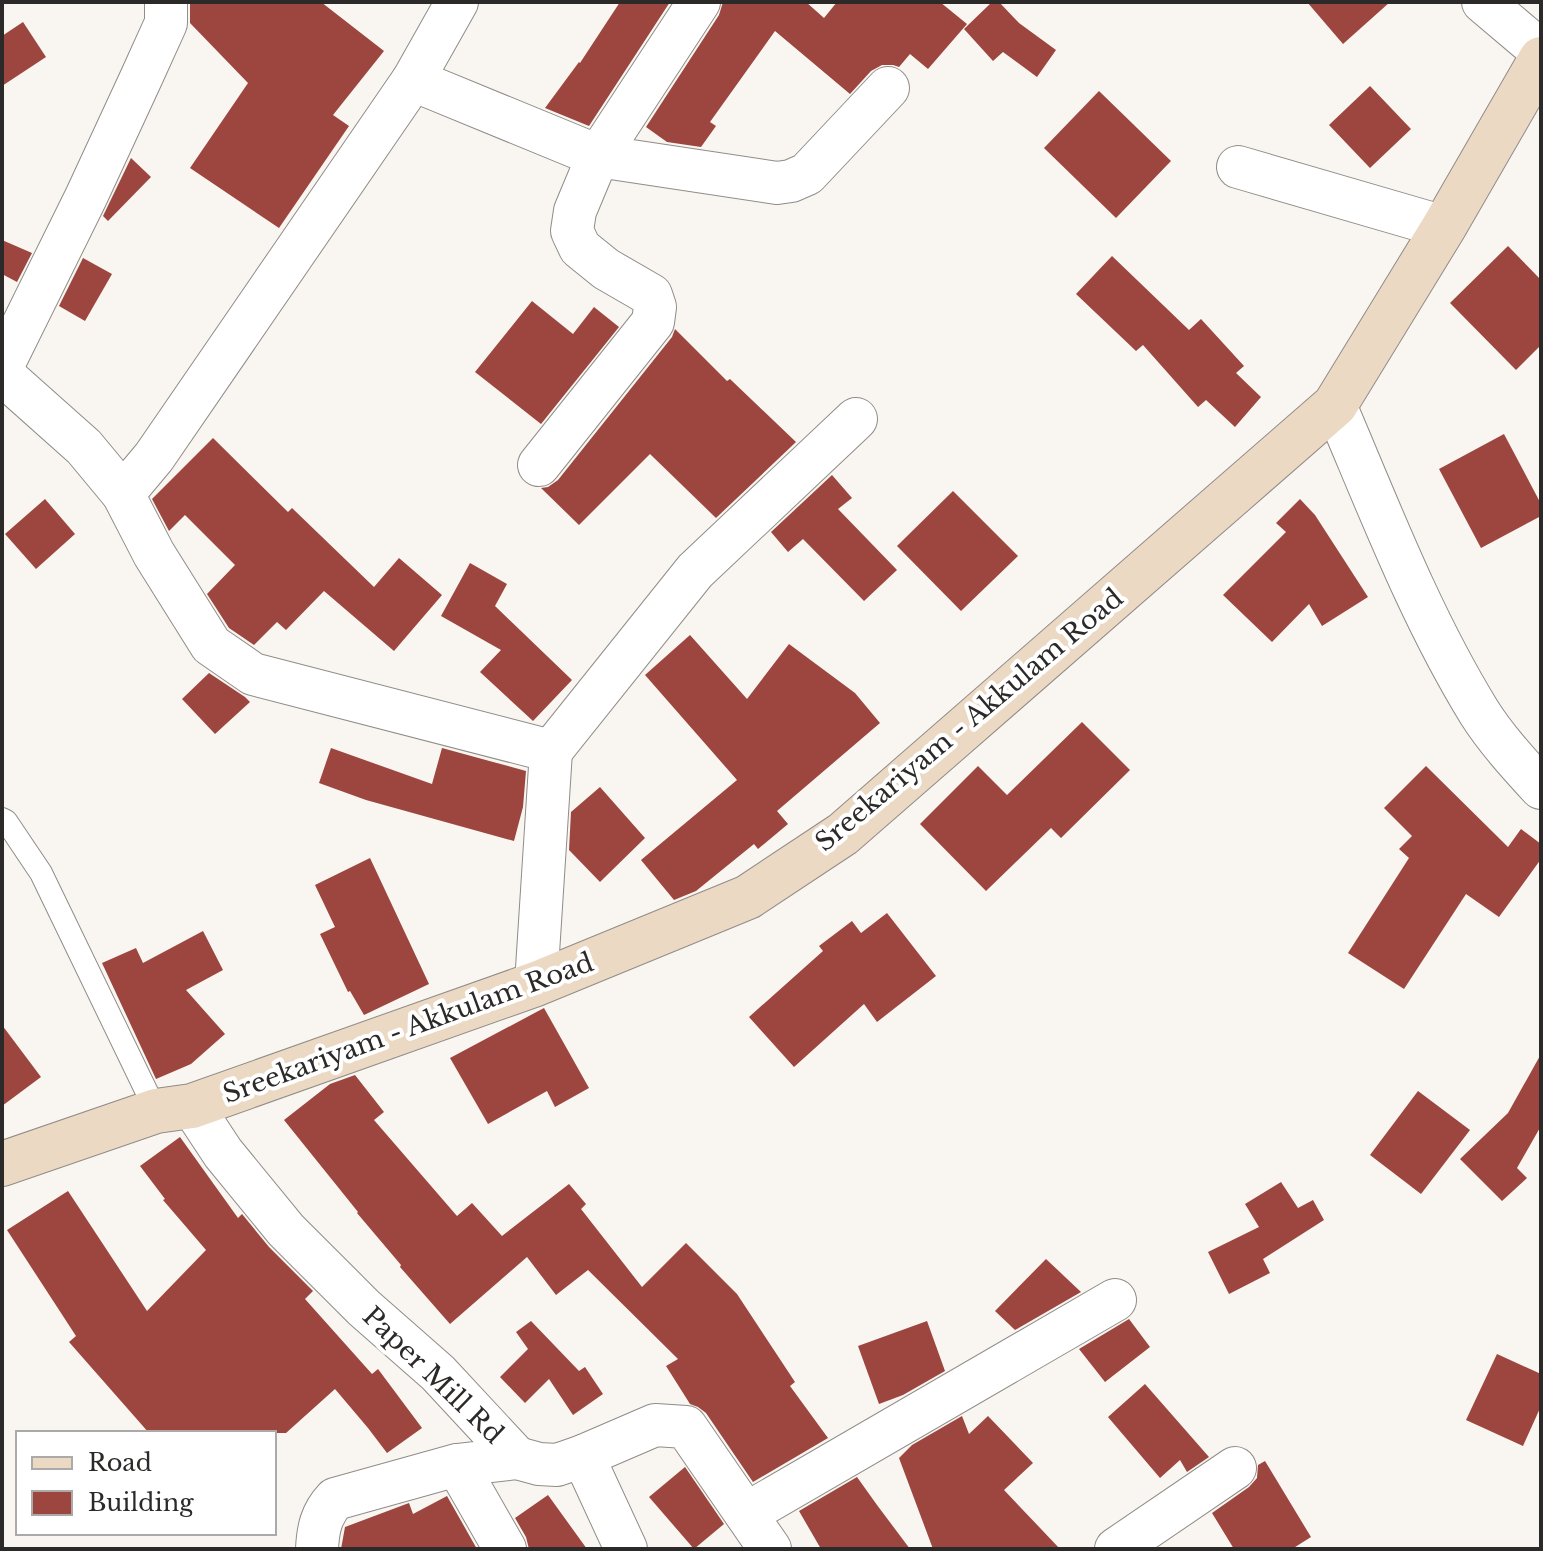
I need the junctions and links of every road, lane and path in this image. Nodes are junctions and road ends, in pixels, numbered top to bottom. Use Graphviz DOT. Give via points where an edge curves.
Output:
graph roads {
  1 [pos="457,2"];
  2 [pos="699,2"];
  3 [pos="1483,2"];
  4 [pos="167,3"];
  5 [pos="1541,51"];
  6 [pos="1541,59"];
  7 [pos="413,80"];
  8 [pos="888,88"];
  9 [pos="598,156"];
  10 [pos="1238,167"];
  11 [pos="1444,227"];
  12 [pos="2,367"];
  13 [pos="2,374"];
  14 [pos="1335,405"];
  15 [pos="856,419"];
  16 [pos="539,465"];
  17 [pos="123,494"];
  18 [pos="551,751"];
  19 [pos="1541,788"];
  20 [pos="2,819"];
  21 [pos="536,984"];
  22 [pos="174,1109"];
  23 [pos="2,1164"];
  24 [pos="1115,1300"];
  25 [pos="583,1456"];
  26 [pos="517,1458"];
  27 [pos="457,1465"];
  28 [pos="1235,1468"];
  29 [pos="746,1514"];
  30 [pos="317,1549"];
  31 [pos="505,1549"];
  32 [pos="626,1549"];
  33 [pos="770,1549"];
  34 [pos="1116,1549"];
  1 -- 7 [label="street"];
  2 -- 9 [label="street"];
  3 -- 5 [label="street"];
  4 -- 12 [label="street" via="166,23 142,76"];
  6 -- 11 [label="main road, Sreekariyam - Akkulam Road"];
  7 -- 9 [label="street"];
  7 -- 17 [label="street" via="154,457"];
  8 -- 9 [label="street" via="807,174 791,181"];
  9 -- 16 [label="street" via="572,231 580,248 651,295 653,322"];
  10 -- 11 [label="street"];
  11 -- 14 [label="main road, Sreekariyam - Akkulam Road"];
  13 -- 17 [label="street" via="84,447"];
  14 -- 19 [label="street" via="1424,611 1479,713"];
  14 -- 21 [label="main road, Sreekariyam - Akkulam Road" via="843,834 748,897"];
  15 -- 18 [label="street" via="695,571"];
  17 -- 18 [label="street" via="211,645 253,674"];
  18 -- 21 [label="street"];
  20 -- 22 [label="lane" via="41,873"];
  21 -- 22 [label="main road, Sreekariyam - Akkulam Road"];
  22 -- 23 [label="main road, Sreekariyam - Akkulam Road"];
  22 -- 26 [label="street, Paper Mill Rd" via="223,1153 286,1230 438,1373"];
  24 -- 29 [label="street"];
  25 -- 26 [label="street" via="557,1465"];
  25 -- 29 [label="street" via="655,1425 686,1427"];
  25 -- 32 [label="street"];
  26 -- 27 [label="street, Paper Mill Rd"];
  27 -- 30 [label="street, Paper Mill Rd" via="335,1499 324,1511"];
  27 -- 31 [label="street"];
  28 -- 34 [label="street"];
  29 -- 33 [label="street"];
}
